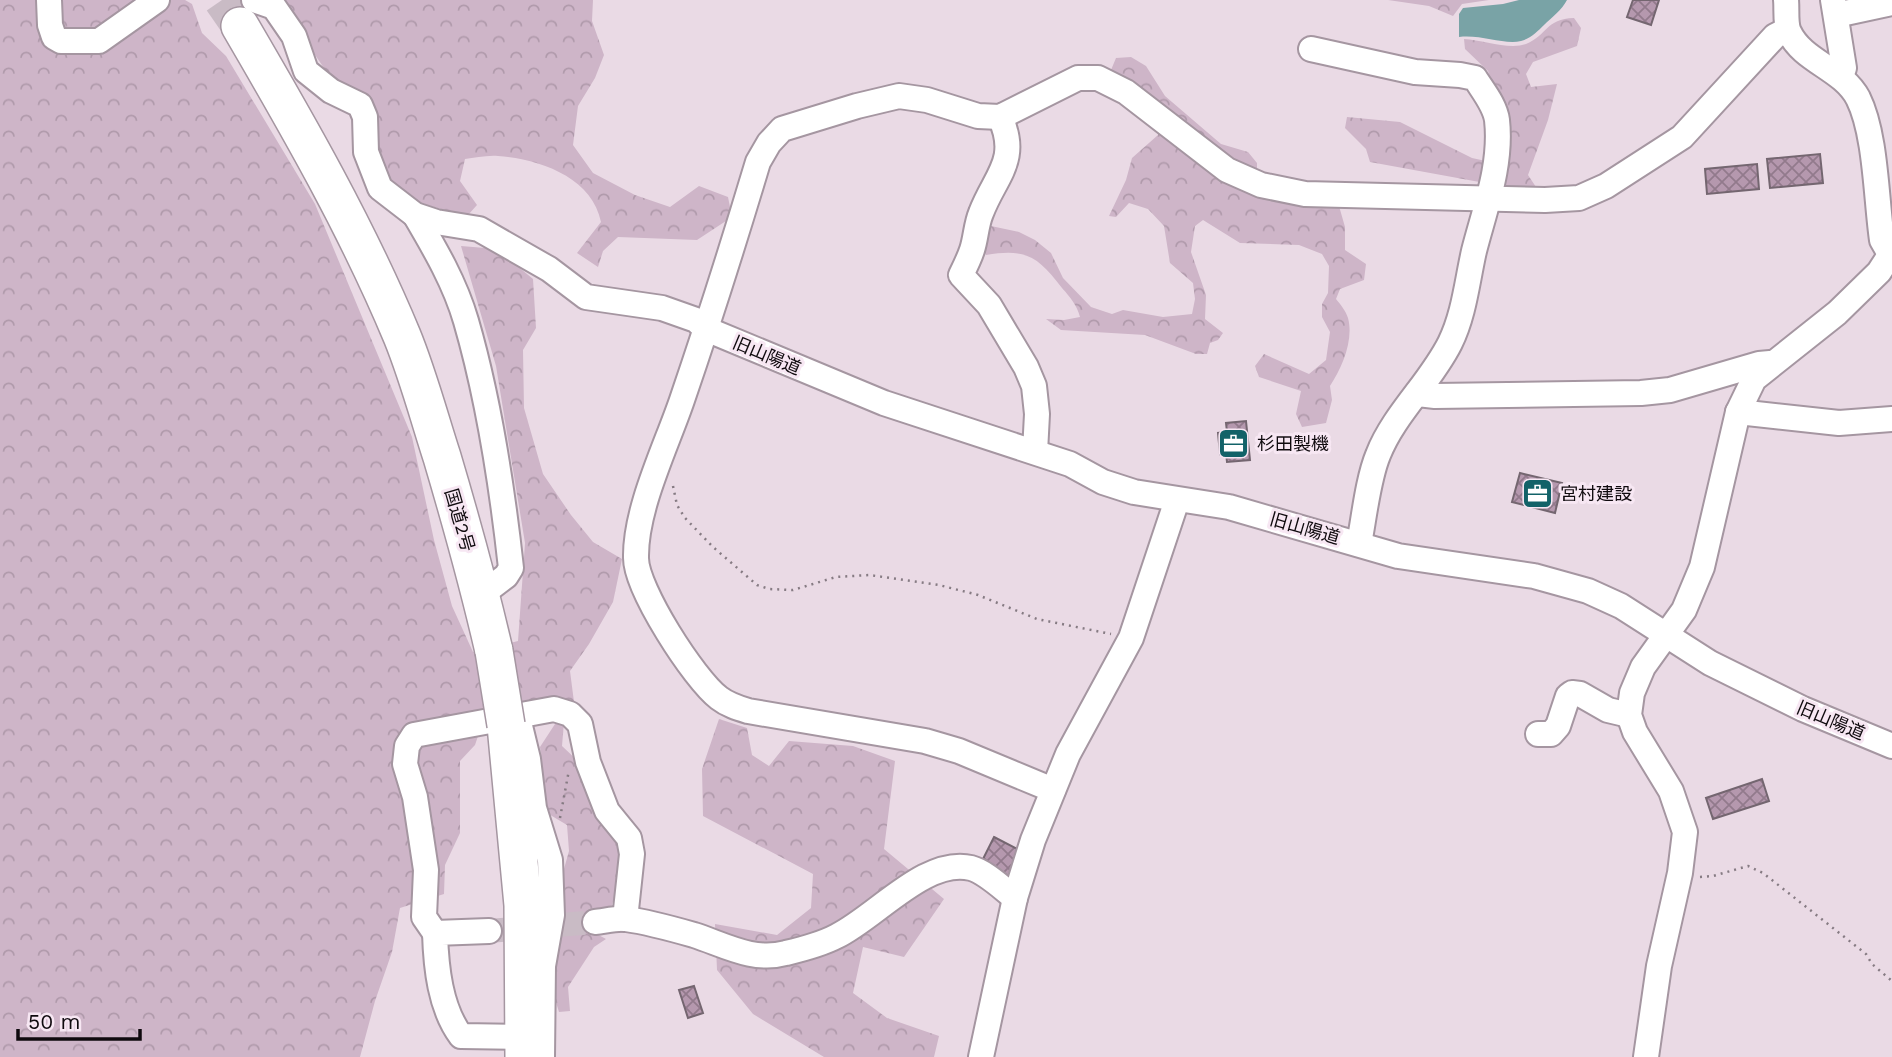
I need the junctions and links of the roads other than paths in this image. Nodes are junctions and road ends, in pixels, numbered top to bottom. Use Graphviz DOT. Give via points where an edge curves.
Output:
graph roads {
  1 [pos="49,0"];
  2 [pos="157,0"];
  3 [pos="1786,0"];
  4 [pos="1892,3"];
  5 [pos="1835,8"];
  6 [pos="247,13"];
  7 [pos="1787,30"];
  8 [pos="1311,49"];
  9 [pos="1842,76"];
  10 [pos="1000,117"];
  11 [pos="1487,199"];
  12 [pos="415,215"];
  13 [pos="1891,253"];
  14 [pos="706,329"];
  15 [pos="1772,362"];
  16 [pos="1418,394"];
  17 [pos="1738,412"];
  18 [pos="1892,419"];
  19 [pos="1035,452"];
  20 [pos="1177,499"];
  21 [pos="1359,544"];
  22 [pos="490,589"];
  23 [pos="1668,635"];
  24 [pos="1629,715"];
  25 [pos="1538,734"];
  26 [pos="1892,746"];
  27 [pos="1053,790"];
  28 [pos="1015,898"];
  29 [pos="625,919"];
  30 [pos="595,922"];
  31 [pos="489,931"];
  32 [pos="435,933"];
  33 [pos="530,1050"];
  34 [pos="981,1057"];
  35 [pos="1646,1057"];
  1 -- 2 [label="street" via="50,25 54,37 61,41 99,41"];
  3 -- 7 [label="street"];
  4 -- 5 [label="street"];
  5 -- 9 [label="street"];
  6 -- 12 [label="street" via="274,7 295,36 306,71 331,91 360,104 366,152 380,188"];
  6 -- 22 [label="highway, 国道2号" via="402,338"];
  7 -- 9 [label="street" via="1800,48"];
  7 -- 11 [label="street" via="1775,36 1682,137 1606,186 1579,198"];
  8 -- 11 [label="street" via="1415,72 1475,78 1496,118 1499,154"];
  9 -- 13 [label="street" via="1865,115 1882,240"];
  10 -- 11 [label="street" via="1078,78 1098,78 1126,92 1227,170 1261,185 1305,194"];
  10 -- 14 [label="street" via="899,96 782,129 758,162"];
  10 -- 19 [label="street" via="1007,138 1006,163 981,212 961,275 989,305 1026,367 1037,414"];
  11 -- 16 [label="street" via="1459,321"];
  12 -- 14 [label="street, 旧山陽道" via="478,229 549,269 586,297 662,308 696,320"];
  12 -- 22 [label="street" via="441,260 465,319 486,408 511,568"];
  13 -- 15 [label="street" via="1879,272 1837,313"];
  14 -- 19 [label="street, 旧山陽道" via="884,403"];
  14 -- 27 [label="street" via="647,497 636,561 658,616 699,677 718,697 748,711 925,741"];
  15 -- 16 [label="street" via="1671,390 1641,393"];
  15 -- 17 [label="street" via="1754,379"];
  16 -- 21 [label="street" via="1388,432 1376,458"];
  17 -- 18 [label="street" via="1839,423"];
  17 -- 23 [label="street" via="1702,567"];
  19 -- 20 [label="street, 旧山陽道" via="1103,482"];
  20 -- 21 [label="street, 旧山陽道" via="1229,507"];
  20 -- 27 [label="street" via="1131,638"];
  21 -- 23 [label="street, 旧山陽道" via="1398,556 1534,576 1588,591"];
  22 -- 33 [label="highway, 国道2号, bridge" via="513,722"];
  23 -- 24 [label="street" via="1643,667"];
  23 -- 26 [label="street, 旧山陽道" via="1733,675"];
  24 -- 25 [label="street" via="1572,693 1558,726 1551,734"];
  24 -- 35 [label="street" via="1671,790 1685,832"];
  27 -- 28 [label="street"];
  28 -- 29 [label="street" via="975,869 932,873 836,937 766,957"];
  28 -- 34 [label="street"];
  29 -- 30 [label="street"];
  29 -- 32 [label="street" via="632,854 629,838 607,811 588,762 580,724 570,714 554,709 414,735 407,746 405,764 426,870 424,917"];
  31 -- 32 [label="street"];
  32 -- 33 [label="street" via="436,966 451,1023 461,1036"];
}
